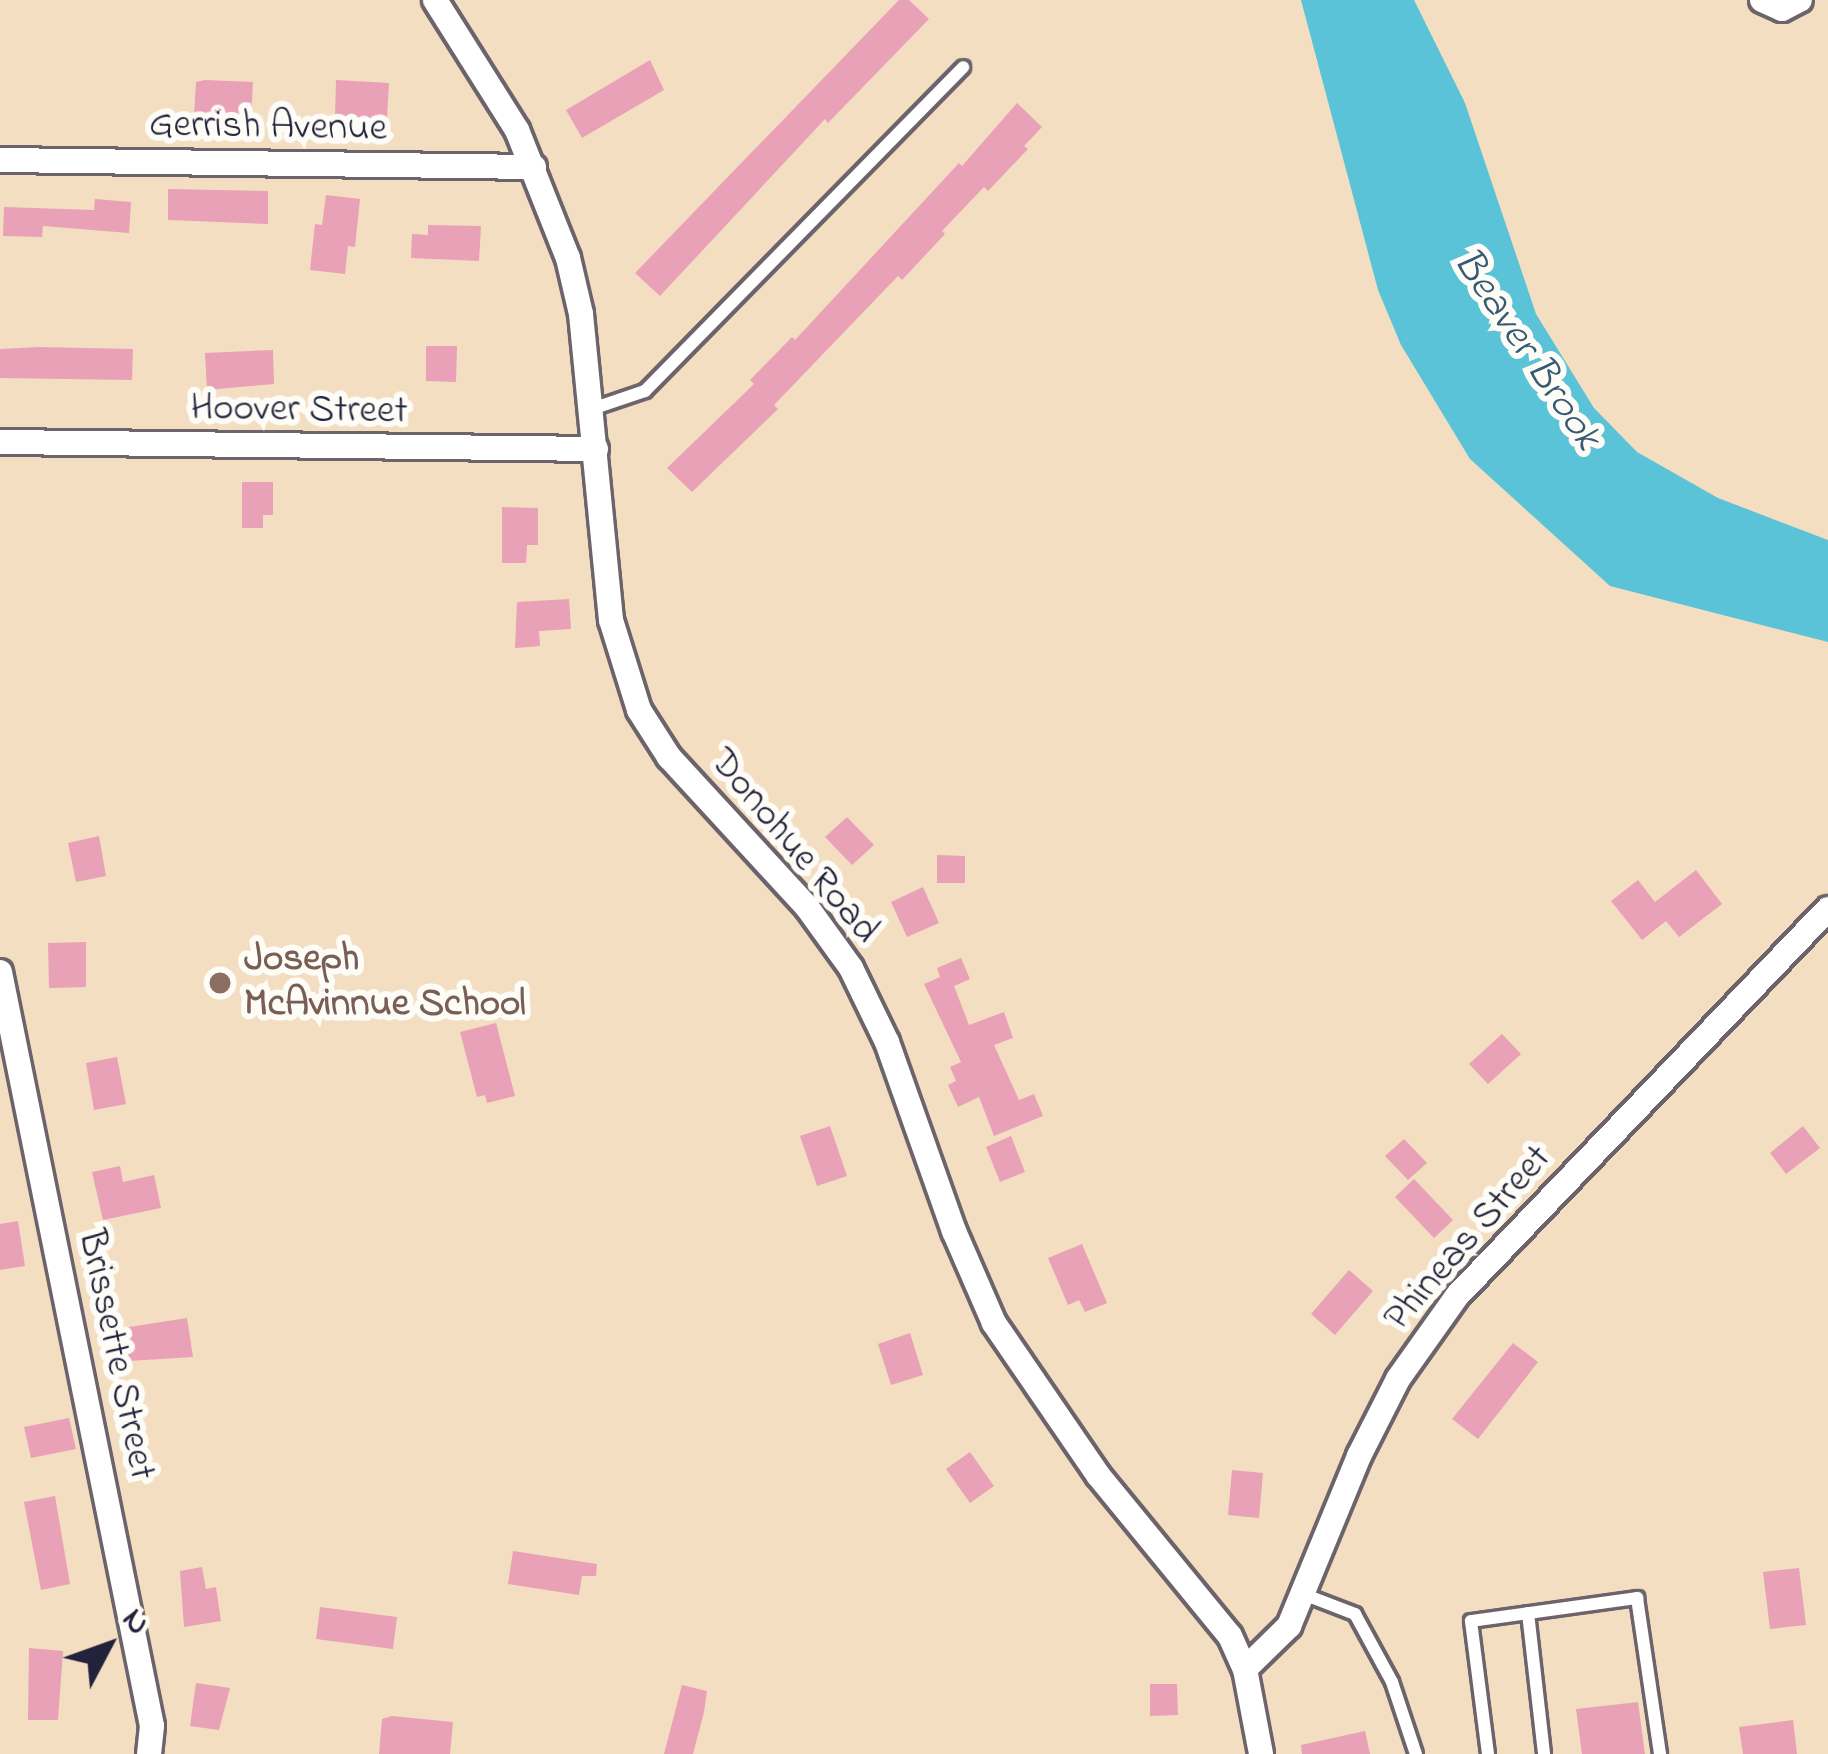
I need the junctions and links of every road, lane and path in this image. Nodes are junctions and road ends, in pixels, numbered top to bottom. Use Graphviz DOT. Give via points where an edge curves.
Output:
graph roads {
  1 [pos="435,0"];
  2 [pos="1762,0"];
  3 [pos="1800,0"];
  4 [pos="963,67"];
  5 [pos="0,160"];
  6 [pos="534,167"];
  7 [pos="592,409"];
  8 [pos="0,442"];
  9 [pos="596,449"];
  10 [pos="1828,909"];
  11 [pos="0,972"];
  12 [pos="1304,1594"];
  13 [pos="1528,1613"];
  14 [pos="1245,1669"];
  15 [pos="149,1754"];
  16 [pos="1262,1754"];
  17 [pos="1416,1754"];
  18 [pos="1489,1754"];
  19 [pos="1544,1754"];
  20 [pos="1660,1754"];
  1 -- 6 [label="street, Donohue Road"];
  2 -- 3 [label="street" via="1782,9"];
  4 -- 7 [label="lane" via="645,391"];
  5 -- 6 [label="street, Gerrish Avenue"];
  6 -- 7 [label="street, Donohue Road" via="568,257"];
  7 -- 9 [label="street, Donohue Road"];
  8 -- 9 [label="street, Hoover Street"];
  9 -- 14 [label="street, Donohue Road" via="611,620 639,710 669,757 798,896 851,968 994,1323 1098,1474 1230,1636"];
  10 -- 12 [label="street, Phineas Street" via="1456,1296 1398,1379"];
  11 -- 15 [label="street, Brissette Street" via="152,1726"];
  12 -- 14 [label="street, Phineas Street" via="1289,1626"];
  12 -- 17 [label="lane" via="1355,1614 1392,1682"];
  13 -- 18 [label="lane" via="1471,1621"];
  13 -- 19 [label="lane"];
  13 -- 20 [label="lane" via="1637,1598"];
  14 -- 16 [label="street, Donohue Road"];
}
